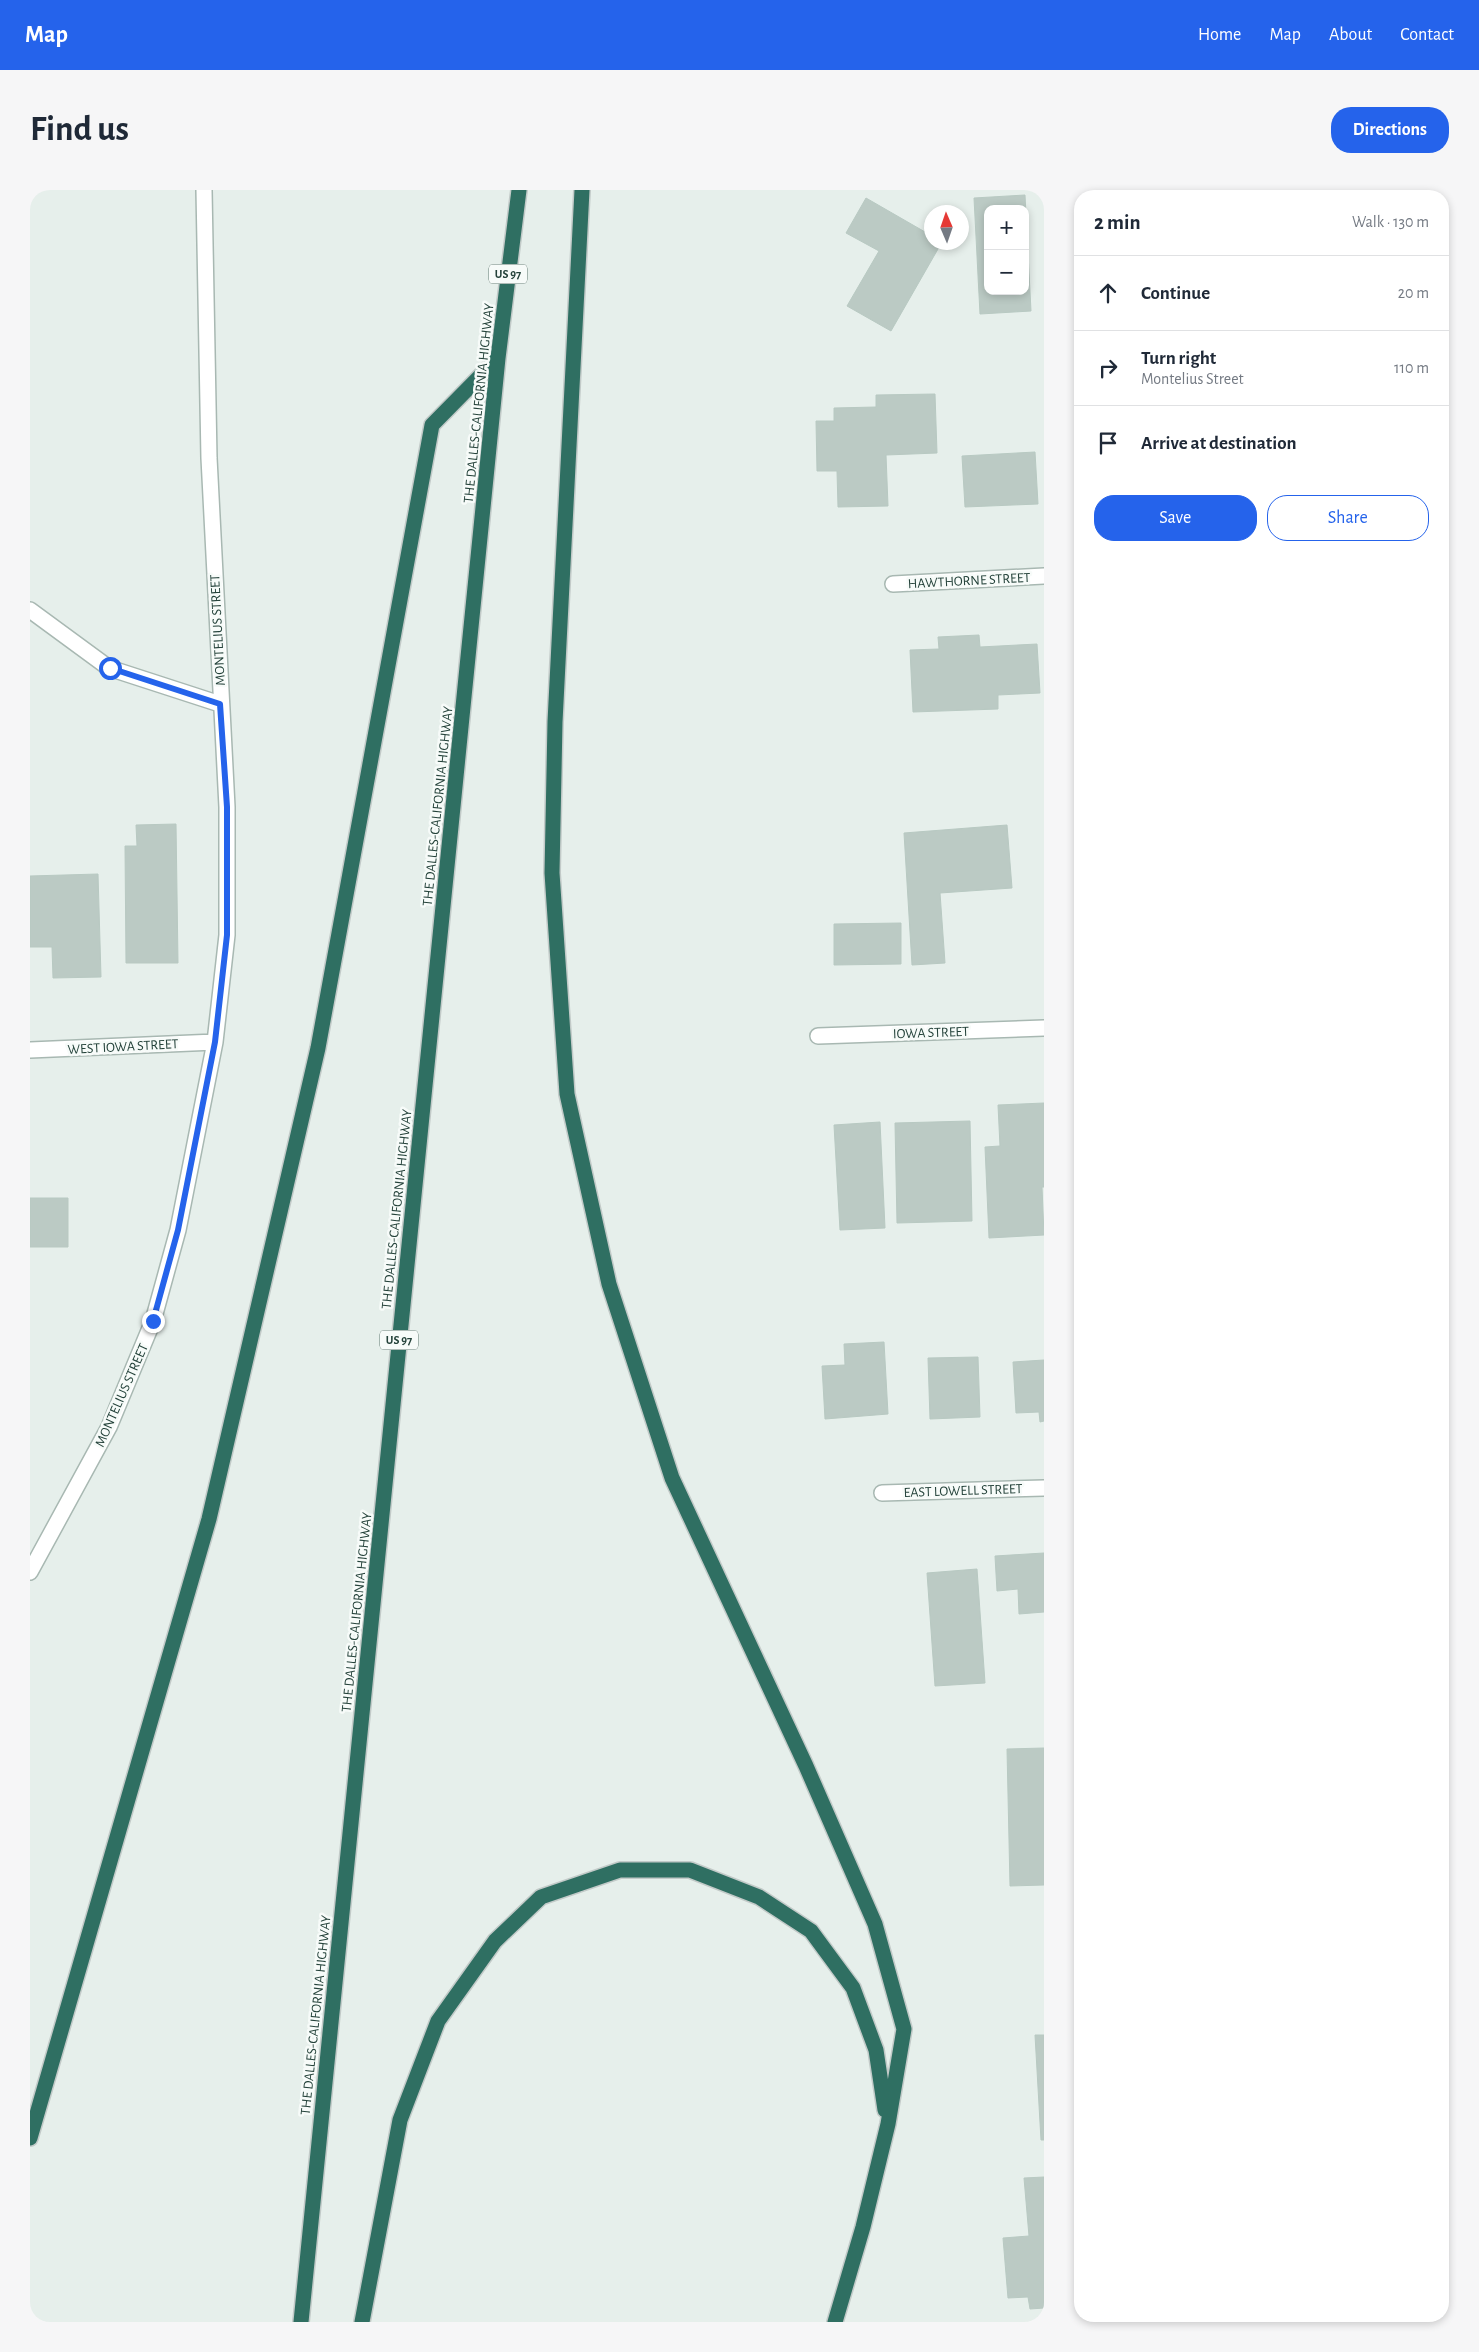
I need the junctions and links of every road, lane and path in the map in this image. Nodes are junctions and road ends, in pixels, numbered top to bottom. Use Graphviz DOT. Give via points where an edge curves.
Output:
graph roads {
  1 [pos="204,190"];
  2 [pos="518,190"];
  3 [pos="582,190"];
  4 [pos="498,358"];
  5 [pos="1044,576"];
  6 [pos="894,584"];
  7 [pos="30,610"];
  8 [pos="220,704"];
  9 [pos="1044,1028"];
  10 [pos="818,1036"];
  11 [pos="215,1042"];
  12 [pos="30,1050"];
  13 [pos="1044,1488"];
  14 [pos="882,1493"];
  15 [pos="30,1572"];
  16 [pos="888,2124"];
  17 [pos="30,2138"];
  18 [pos="301,2322"];
  19 [pos="362,2322"];
  20 [pos="835,2322"];
  1 -- 8 [label="street, MONTELIUS STREET" via="209,458"];
  2 -- 4 [label="highway, THE DALLES-CALIFORNIA HIGHWAY / US 97"];
  3 -- 16 [label="highway" via="554,722 552,873 568,1094 609,1284 672,1478 876,1924 904,2028"];
  4 -- 17 [label="highway" via="432,425 318,1048 209,1518"];
  4 -- 18 [label="highway, THE DALLES-CALIFORNIA HIGHWAY / US 97"];
  5 -- 6 [label="street, HAWTHORNE STREET"];
  7 -- 8 [label="street" via="110,668"];
  8 -- 11 [label="street, MONTELIUS STREET" via="227,807 227,935"];
  9 -- 10 [label="street, IOWA STREET"];
  11 -- 12 [label="street, WEST IOWA STREET"];
  11 -- 15 [label="street, MONTELIUS STREET" via="178,1230 153,1321 109,1427"];
  13 -- 14 [label="street, EAST LOWELL STREET"];
  16 -- 19 [label="highway" via="876,2050 853,1988 811,1931 766,1902 690,1870 620,1870 541,1897 495,1941 438,2021 400,2120"];
  16 -- 20 [label="highway"];
}
